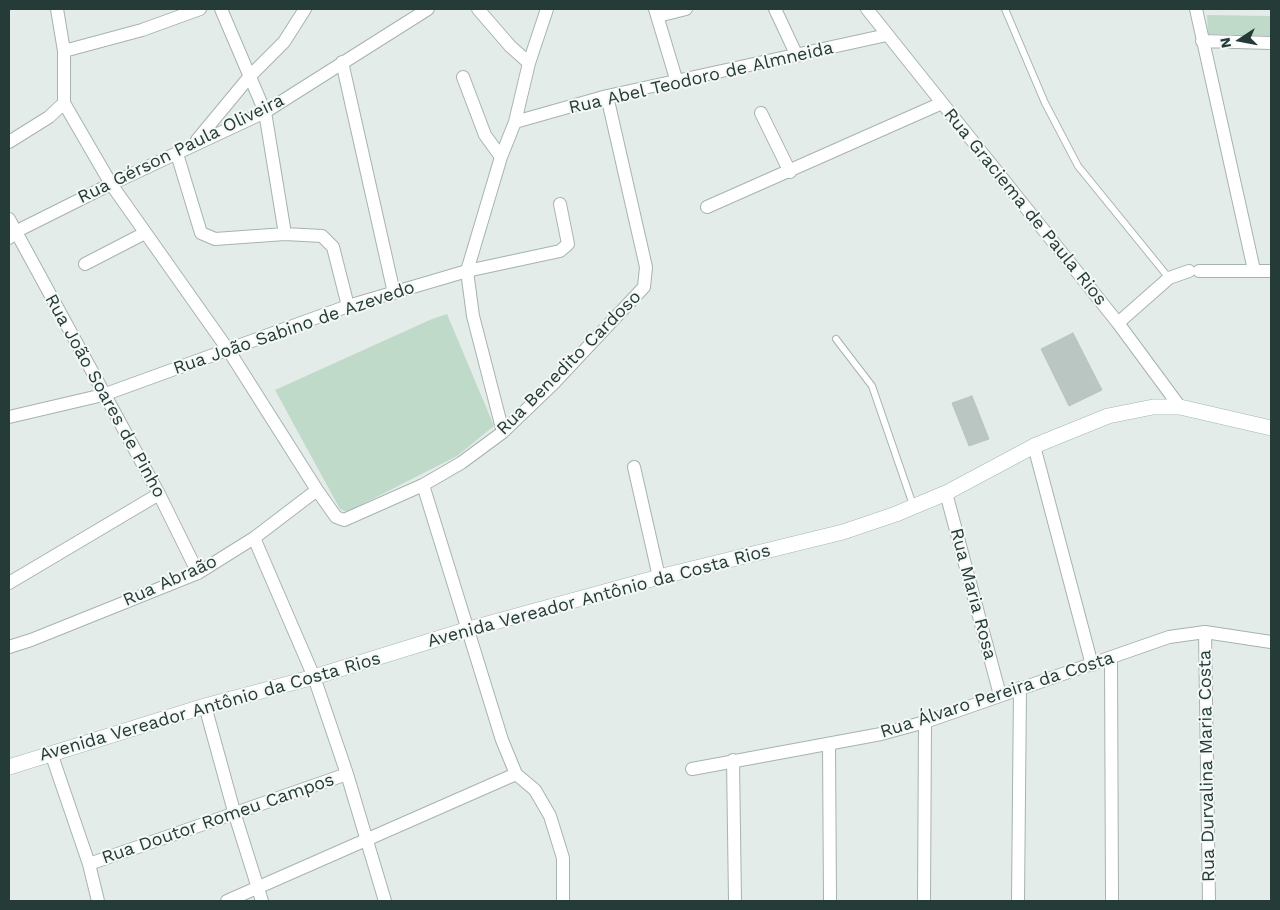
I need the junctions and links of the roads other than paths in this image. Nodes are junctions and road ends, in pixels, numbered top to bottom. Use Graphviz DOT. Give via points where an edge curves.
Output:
graph roads {
  1 [pos="57,9"];
  2 [pos="200,9"];
  3 [pos="221,9"];
  4 [pos="305,9"];
  5 [pos="428,9"];
  6 [pos="478,9"];
  7 [pos="547,9"];
  8 [pos="686,9"];
  9 [pos="775,9"];
  10 [pos="867,9"];
  11 [pos="1005,9"];
  12 [pos="1196,9"];
  13 [pos="657,12"];
  14 [pos="887,35"];
  15 [pos="1202,41"];
  16 [pos="1271,43"];
  17 [pos="64,51"];
  18 [pos="797,56"];
  19 [pos="342,62"];
  20 [pos="529,63"];
  21 [pos="250,76"];
  22 [pos="463,77"];
  23 [pos="677,82"];
  24 [pos="607,96"];
  25 [pos="64,103"];
  26 [pos="942,103"];
  27 [pos="265,112"];
  28 [pos="762,113"];
  29 [pos="515,122"];
  30 [pos="9,142"];
  31 [pos="194,143"];
  32 [pos="177,154"];
  33 [pos="501,157"];
  34 [pos="790,172"];
  35 [pos="111,184"];
  36 [pos="560,204"];
  37 [pos="707,207"];
  38 [pos="9,220"];
  39 [pos="145,233"];
  40 [pos="285,234"];
  41 [pos="12,235"];
  42 [pos="85,264"];
  43 [pos="1254,270"];
  44 [pos="467,271"];
  45 [pos="1271,271"];
  46 [pos="1169,278"];
  47 [pos="394,292"];
  48 [pos="348,306"];
  49 [pos="1118,323"];
  50 [pos="836,339"];
  51 [pos="229,350"];
  52 [pos="103,395"];
  53 [pos="1180,407"];
  54 [pos="9,416"];
  55 [pos="1271,428"];
  56 [pos="503,432"];
  57 [pos="1034,446"];
  58 [pos="634,467"];
  59 [pos="423,485"];
  60 [pos="317,490"];
  61 [pos="946,493"];
  62 [pos="159,494"];
  63 [pos="914,507"];
  64 [pos="254,538"];
  65 [pos="198,573"];
  66 [pos="659,577"];
  67 [pos="9,584"];
  68 [pos="469,629"];
  69 [pos="1205,632"];
  70 [pos="1271,642"];
  71 [pos="9,646"];
  72 [pos="1111,658"];
  73 [pos="1092,664"];
  74 [pos="314,677"];
  75 [pos="1020,688"];
  76 [pos="1000,695"];
  77 [pos="205,706"];
  78 [pos="925,722"];
  79 [pos="829,745"];
  80 [pos="51,753"];
  81 [pos="733,760"];
  82 [pos="9,767"];
  83 [pos="692,769"];
  84 [pos="347,774"];
  85 [pos="516,774"];
  86 [pos="235,815"];
  87 [pos="367,839"];
  88 [pos="89,864"];
  89 [pos="258,888"];
  90 [pos="98,901"];
  91 [pos="226,901"];
  92 [pos="262,901"];
  93 [pos="385,901"];
  94 [pos="563,901"];
  95 [pos="735,901"];
  96 [pos="830,901"];
  97 [pos="924,901"];
  98 [pos="1018,901"];
  99 [pos="1112,901"];
  100 [pos="1209,901"];
  1 -- 17 [label="street"];
  2 -- 17 [label="street" via="142,30"];
  3 -- 21 [label="street"];
  4 -- 21 [label="street" via="284,42"];
  5 -- 19 [label="street, Rua Gérson Paula Oliveira"];
  6 -- 20 [label="street"];
  7 -- 20 [label="street"];
  8 -- 13 [label="street"];
  9 -- 18 [label="street"];
  10 -- 14 [label="street, Rua Graciema de Paula Rios"];
  11 -- 46 [label="lane" via="1045,103 1078,166"];
  12 -- 15 [label="street"];
  13 -- 23 [label="street"];
  14 -- 18 [label="street, Rua Abel Teodoro de Almneida"];
  14 -- 26 [label="street, Rua Graciema de Paula Rios"];
  15 -- 16 [label="street"];
  15 -- 43 [label="street"];
  17 -- 25 [label="street"];
  18 -- 23 [label="street, Rua Abel Teodoro de Almneida"];
  19 -- 27 [label="street, Rua Gérson Paula Oliveira"];
  19 -- 47 [label="street"];
  20 -- 29 [label="street"];
  21 -- 27 [label="street"];
  21 -- 31 [label="street"];
  22 -- 33 [label="street" via="485,134"];
  23 -- 24 [label="street, Rua Abel Teodoro de Almneida"];
  24 -- 29 [label="street, Rua Abel Teodoro de Almneida"];
  24 -- 56 [label="street, Rua Benedito Cardoso" via="646,267 644,287"];
  25 -- 30 [label="street" via="49,117"];
  25 -- 35 [label="street"];
  26 -- 34 [label="street"];
  26 -- 49 [label="street, Rua Graciema de Paula Rios"];
  27 -- 31 [label="street, Rua Gérson Paula Oliveira"];
  27 -- 40 [label="street"];
  28 -- 34 [label="street"];
  29 -- 33 [label="street"];
  31 -- 32 [label="street, Rua Gérson Paula Oliveira"];
  32 -- 35 [label="street, Rua Gérson Paula Oliveira"];
  32 -- 40 [label="street" via="201,233 215,239"];
  33 -- 44 [label="street"];
  34 -- 37 [label="street"];
  35 -- 39 [label="street"];
  35 -- 41 [label="street, Rua Gérson Paula Oliveira"];
  36 -- 44 [label="street, Rua João Sabino de Azevedo" via="568,244 565,248"];
  38 -- 41 [label="street, Rua João Soares de Pinho"];
  39 -- 42 [label="street"];
  39 -- 51 [label="street"];
  40 -- 48 [label="street" via="322,236 329,240"];
  41 -- 52 [label="street, Rua João Soares de Pinho"];
  43 -- 45 [label="street"];
  43 -- 46 [label="street" via="1194,271"];
  44 -- 47 [label="street, Rua João Sabino de Azevedo"];
  44 -- 56 [label="street" via="473,316"];
  46 -- 49 [label="street"];
  47 -- 48 [label="street, Rua João Sabino de Azevedo"];
  48 -- 51 [label="street, Rua João Sabino de Azevedo"];
  49 -- 53 [label="street, Rua Graciema de Paula Rios"];
  50 -- 63 [label="lane" via="872,386"];
  51 -- 52 [label="street, Rua João Sabino de Azevedo"];
  51 -- 60 [label="street"];
  52 -- 54 [label="street, Rua João Sabino de Azevedo"];
  52 -- 62 [label="street, Rua João Soares de Pinho"];
  53 -- 55 [label="main road, Avenida Vereador Antônio da Costa Rios"];
  53 -- 57 [label="main road, Avenida Vereador Antônio da Costa Rios" via="1153,407 1108,416"];
  56 -- 59 [label="street, Rua Benedito Cardoso" via="461,463"];
  57 -- 61 [label="main road, Avenida Vereador Antônio da Costa Rios"];
  57 -- 73 [label="street"];
  58 -- 66 [label="street"];
  59 -- 60 [label="street, Rua Benedito Cardoso" via="344,520 336,517"];
  59 -- 68 [label="street"];
  60 -- 64 [label="street, Rua Abraão"];
  61 -- 63 [label="main road, Avenida Vereador Antônio da Costa Rios"];
  61 -- 76 [label="street, Rua Maria Rosa"];
  62 -- 65 [label="street, Rua João Soares de Pinho"];
  62 -- 67 [label="street"];
  63 -- 66 [label="main road, Avenida Vereador Antônio da Costa Rios" via="843,532"];
  64 -- 65 [label="street, Rua Abraão"];
  64 -- 74 [label="street"];
  65 -- 71 [label="street, Rua Abraão"];
  66 -- 68 [label="main road, Avenida Vereador Antônio da Costa Rios"];
  68 -- 74 [label="main road, Avenida Vereador Antônio da Costa Rios"];
  68 -- 85 [label="street" via="502,740"];
  69 -- 70 [label="street, Rua Álvaro Pereira da Costa"];
  69 -- 72 [label="street, Rua Álvaro Pereira da Costa" via="1169,637"];
  69 -- 100 [label="street, Rua Durvalina Maria Costa"];
  72 -- 73 [label="street, Rua Álvaro Pereira da Costa"];
  72 -- 99 [label="street"];
  73 -- 75 [label="street, Rua Álvaro Pereira da Costa"];
  74 -- 77 [label="main road, Avenida Vereador Antônio da Costa Rios"];
  74 -- 84 [label="street"];
  75 -- 76 [label="street, Rua Álvaro Pereira da Costa"];
  75 -- 98 [label="street"];
  76 -- 78 [label="street, Rua Álvaro Pereira da Costa"];
  77 -- 80 [label="main road, Avenida Vereador Antônio da Costa Rios"];
  77 -- 86 [label="street"];
  78 -- 79 [label="street, Rua Álvaro Pereira da Costa"];
  78 -- 97 [label="street"];
  79 -- 81 [label="street, Rua Álvaro Pereira da Costa"];
  79 -- 96 [label="street"];
  80 -- 82 [label="main road, Avenida Vereador Antônio da Costa Rios"];
  80 -- 88 [label="street"];
  81 -- 83 [label="street, Rua Álvaro Pereira da Costa"];
  81 -- 95 [label="street"];
  84 -- 86 [label="street, Rua Doutor Romeu Campos"];
  84 -- 87 [label="street"];
  85 -- 87 [label="street"];
  85 -- 94 [label="street" via="535,790 550,816 563,858"];
  86 -- 88 [label="street, Rua Doutor Romeu Campos"];
  86 -- 89 [label="street"];
  87 -- 89 [label="street"];
  87 -- 93 [label="street"];
  88 -- 90 [label="street"];
  89 -- 91 [label="street"];
  89 -- 92 [label="street"];
}
